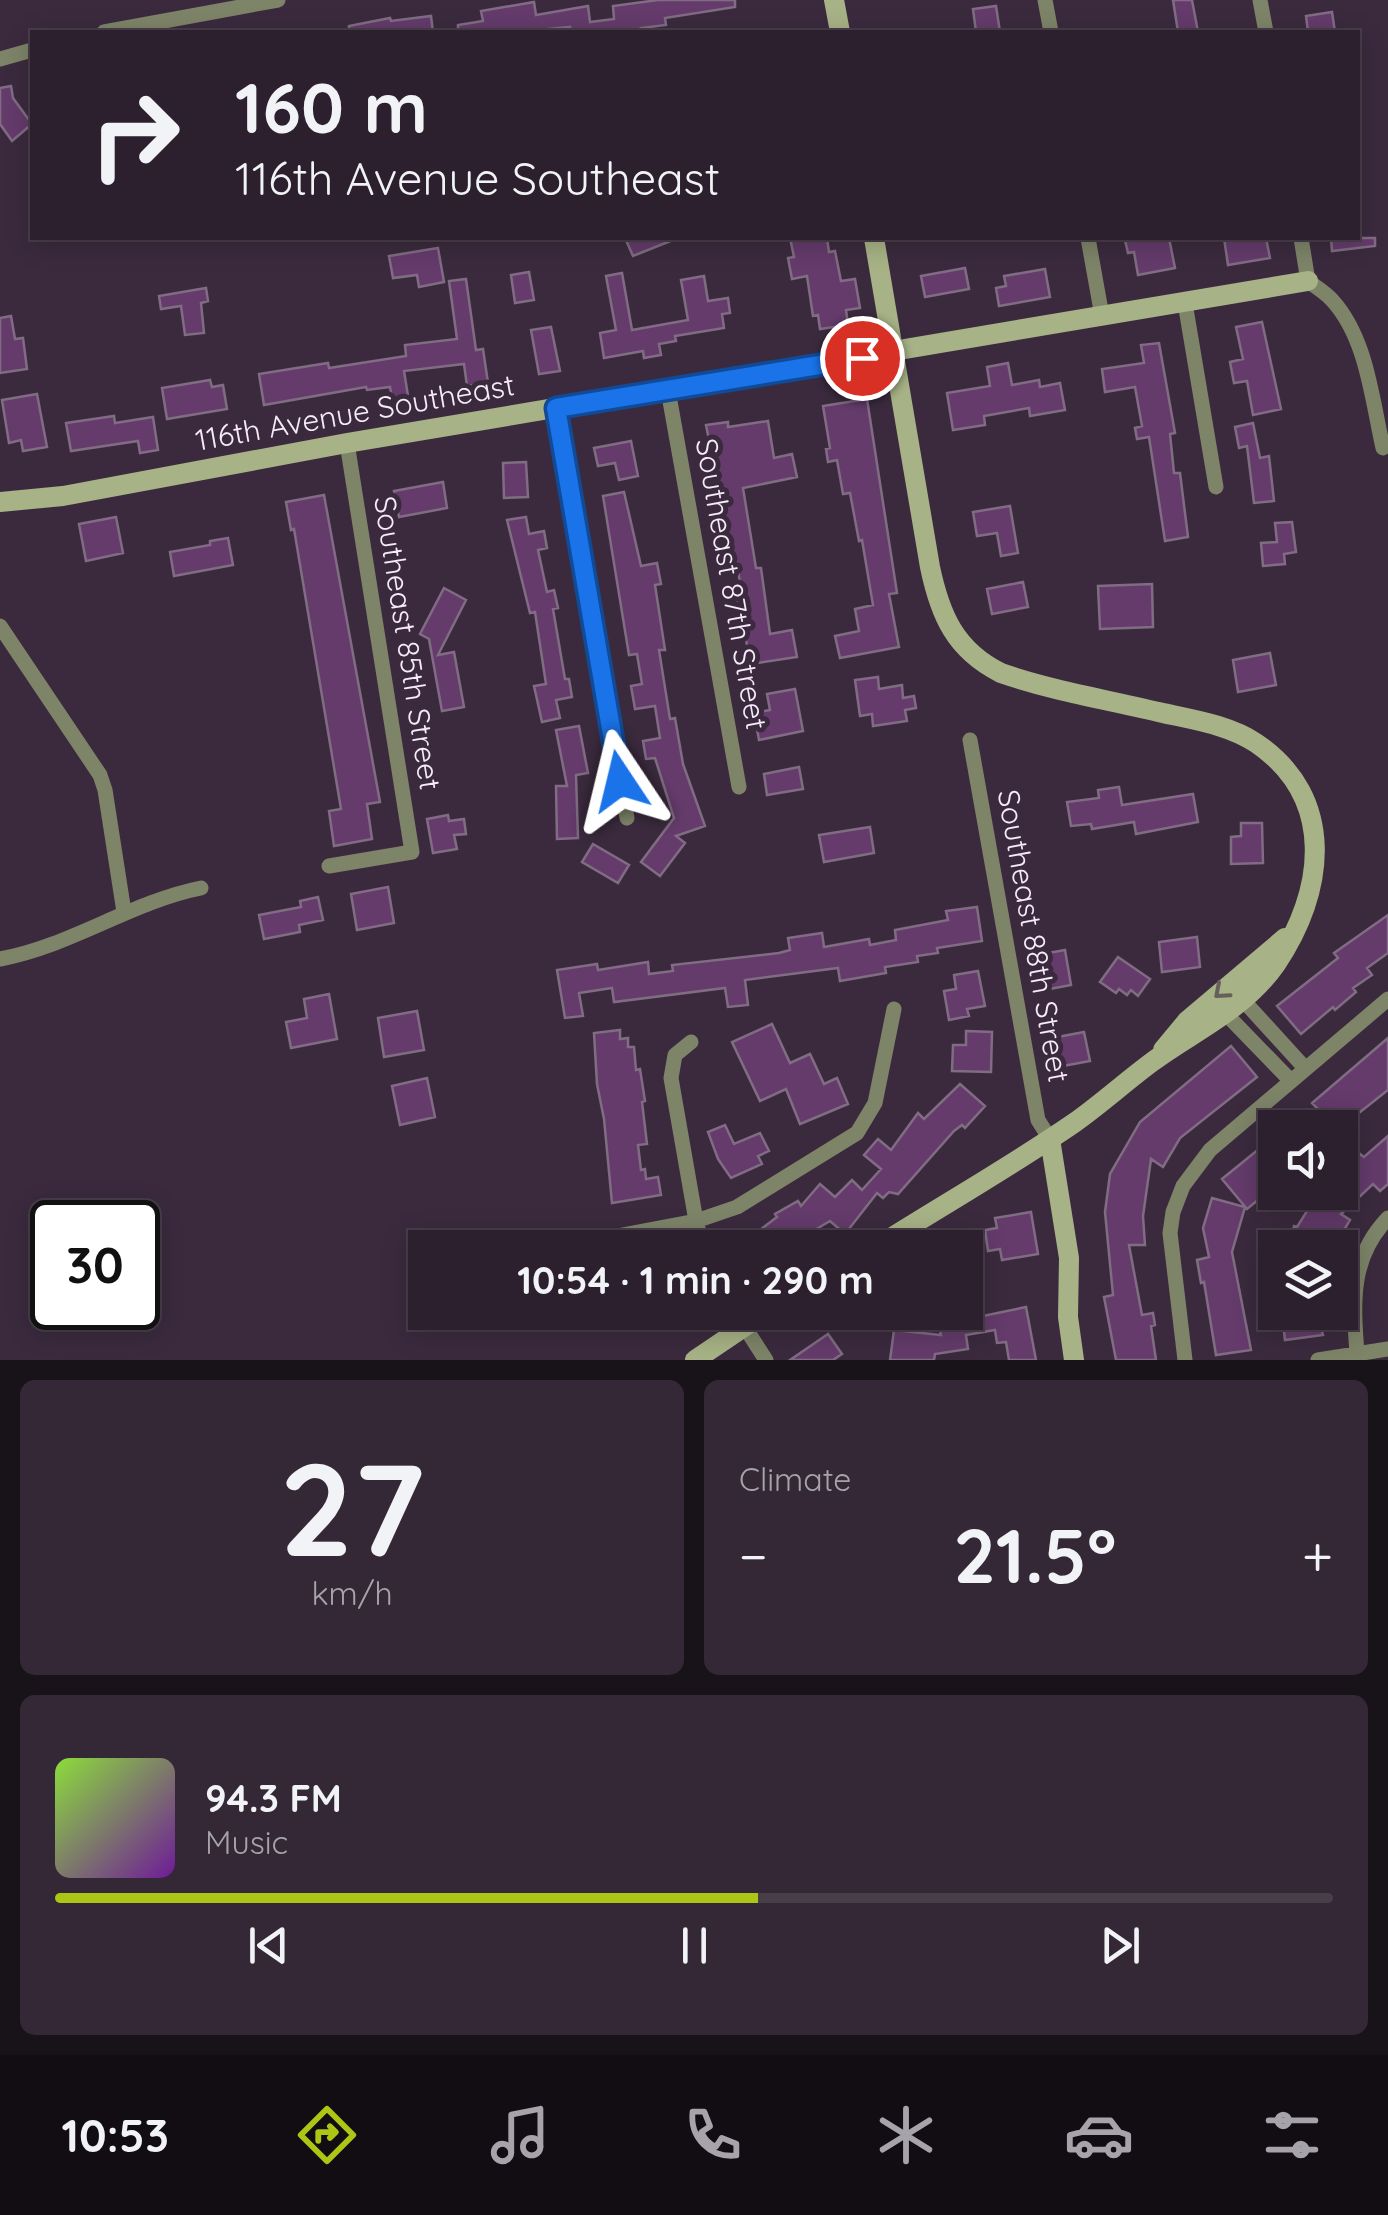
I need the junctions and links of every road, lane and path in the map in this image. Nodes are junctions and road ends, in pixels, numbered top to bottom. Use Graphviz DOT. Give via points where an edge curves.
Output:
graph roads {
  1 [pos="278,0"];
  2 [pos="834,0"];
  3 [pos="1045,0"];
  4 [pos="1260,0"];
  5 [pos="115,30"];
  6 [pos="840,30"];
  7 [pos="1051,30"];
  8 [pos="1266,30"];
  9 [pos="30,51"];
  10 [pos="0,59"];
  11 [pos="874,240"];
  12 [pos="1088,240"];
  13 [pos="1300,240"];
  14 [pos="1308,281"];
  15 [pos="1185,303"];
  16 [pos="1102,316"];
  17 [pos="893,353"];
  18 [pos="668,390"];
  19 [pos="556,408"];
  20 [pos="347,443"];
  21 [pos="1384,448"];
  22 [pos="1216,488"];
  23 [pos="64,496"];
  24 [pos="0,502"];
  25 [pos="0,517"];
  26 [pos="0,626"];
  27 [pos="970,740"];
  28 [pos="739,787"];
  29 [pos="627,818"];
  30 [pos="330,866"];
  31 [pos="201,888"];
  32 [pos="124,912"];
  33 [pos="1294,932"];
  34 [pos="0,958"];
  35 [pos="1242,999"];
  36 [pos="1388,999"];
  37 [pos="894,1009"];
  38 [pos="1226,1014"];
  39 [pos="691,1042"];
  40 [pos="1156,1060"];
  41 [pos="1304,1067"];
  42 [pos="1290,1080"];
  43 [pos="1050,1138"];
  44 [pos="1388,1218"];
  45 [pos="696,1222"];
  46 [pos="651,1230"];
  47 [pos="698,1230"];
  48 [pos="904,1230"];
  49 [pos="728,1330"];
  50 [pos="746,1330"];
  51 [pos="1388,1349"];
  52 [pos="1356,1353"];
  53 [pos="695,1360"];
  54 [pos="766,1360"];
  55 [pos="1074,1360"];
  56 [pos="1185,1360"];
  57 [pos="1318,1360"];
  1 -- 5 [label="street"];
  2 -- 6 [label="street"];
  3 -- 7 [label="street"];
  4 -- 8 [label="street"];
  9 -- 10 [label="street"];
  11 -- 17 [label="street"];
  12 -- 16 [label="street"];
  13 -- 14 [label="street"];
  14 -- 15 [label="street, 116th Avenue Southeast"];
  14 -- 21 [label="street" via="1350,326"];
  15 -- 16 [label="street, 116th Avenue Southeast"];
  15 -- 22 [label="street"];
  16 -- 17 [label="street, 116th Avenue Southeast"];
  17 -- 18 [label="street, 116th Avenue Southeast"];
  17 -- 33 [label="street" via="930,567 952,634 1001,674 1206,722 1271,754 1300,792 1314,834 1315,870"];
  18 -- 19 [label="street, 116th Avenue Southeast"];
  18 -- 28 [label="street, Southeast 87th Street"];
  19 -- 20 [label="street, 116th Avenue Southeast"];
  19 -- 29 [label="street"];
  20 -- 23 [label="street, 116th Avenue Southeast"];
  20 -- 30 [label="street, Southeast 85th Street" via="412,852"];
  23 -- 24 [label="street, 116th Avenue Southeast"];
  23 -- 25 [label="street, 116th Avenue Southeast"];
  26 -- 32 [label="street" via="100,775"];
  27 -- 43 [label="street, Southeast 88th Street" via="1038,1120"];
  31 -- 32 [label="street"];
  32 -- 34 [label="street"];
  33 -- 35 [label="street" via="1274,966"];
  33 -- 40 [label="street, one-way" via="1187,1021"];
  35 -- 38 [label="street"];
  35 -- 41 [label="street"];
  36 -- 41 [label="street"];
  37 -- 45 [label="street" via="876,1103 858,1133 762,1194"];
  38 -- 40 [label="street"];
  38 -- 42 [label="street"];
  39 -- 45 [label="street" via="675,1055 671,1078"];
  40 -- 43 [label="street"];
  41 -- 42 [label="street"];
  42 -- 56 [label="street" via="1194,1168 1173,1212 1170,1253"];
  43 -- 48 [label="street"];
  43 -- 55 [label="street" via="1069,1258"];
  44 -- 52 [label="street" via="1357,1270"];
  45 -- 46 [label="street"];
  45 -- 47 [label="street"];
  49 -- 53 [label="street"];
  50 -- 54 [label="street"];
  51 -- 52 [label="street"];
  52 -- 57 [label="street"];
}
